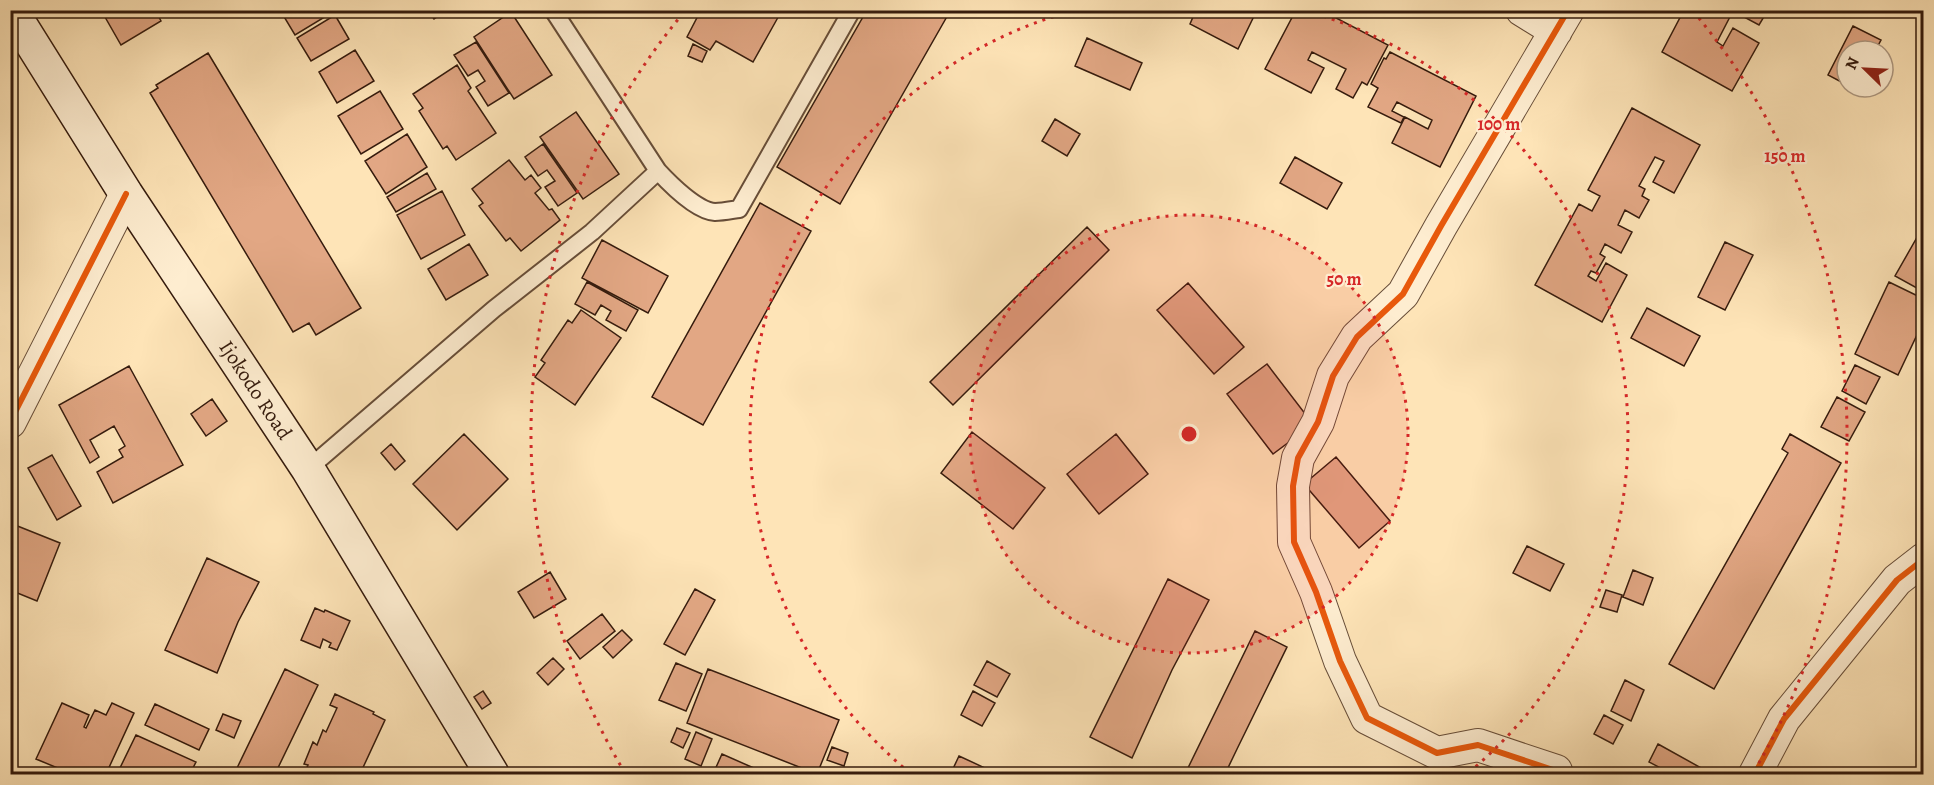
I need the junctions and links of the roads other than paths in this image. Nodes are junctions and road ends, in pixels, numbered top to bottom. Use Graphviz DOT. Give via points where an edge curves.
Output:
graph roads {
  1 [pos="11,10"];
  2 [pos="553,10"];
  3 [pos="852,10"];
  4 [pos="1522,10"];
  5 [pos="1562,21"];
  6 [pos="658,171"];
  7 [pos="126,194"];
  8 [pos="10,423"];
  9 [pos="308,469"];
  10 [pos="1923,559"];
  11 [pos="492,774"];
  12 [pos="1557,774"];
  13 [pos="1755,774"];
  1 -- 7 [label="main road, Ijokodo Road"];
  2 -- 6 [label="lane"];
  3 -- 6 [label="lane" via="739,209 713,212 675,190"];
  4 -- 5 [label="street"];
  5 -- 12 [label="street" via="1403,294 1357,337 1333,376 1318,422 1298,458 1293,486 1294,542 1340,661 1367,718 1437,753 1478,745"];
  6 -- 9 [label="lane" via="592,232 494,309"];
  7 -- 8 [label="street"];
  7 -- 9 [label="main road, Ijokodo Road"];
  9 -- 11 [label="main road, Ijokodo Road"];
  10 -- 13 [label="street" via="1897,580 1784,719"];
}
